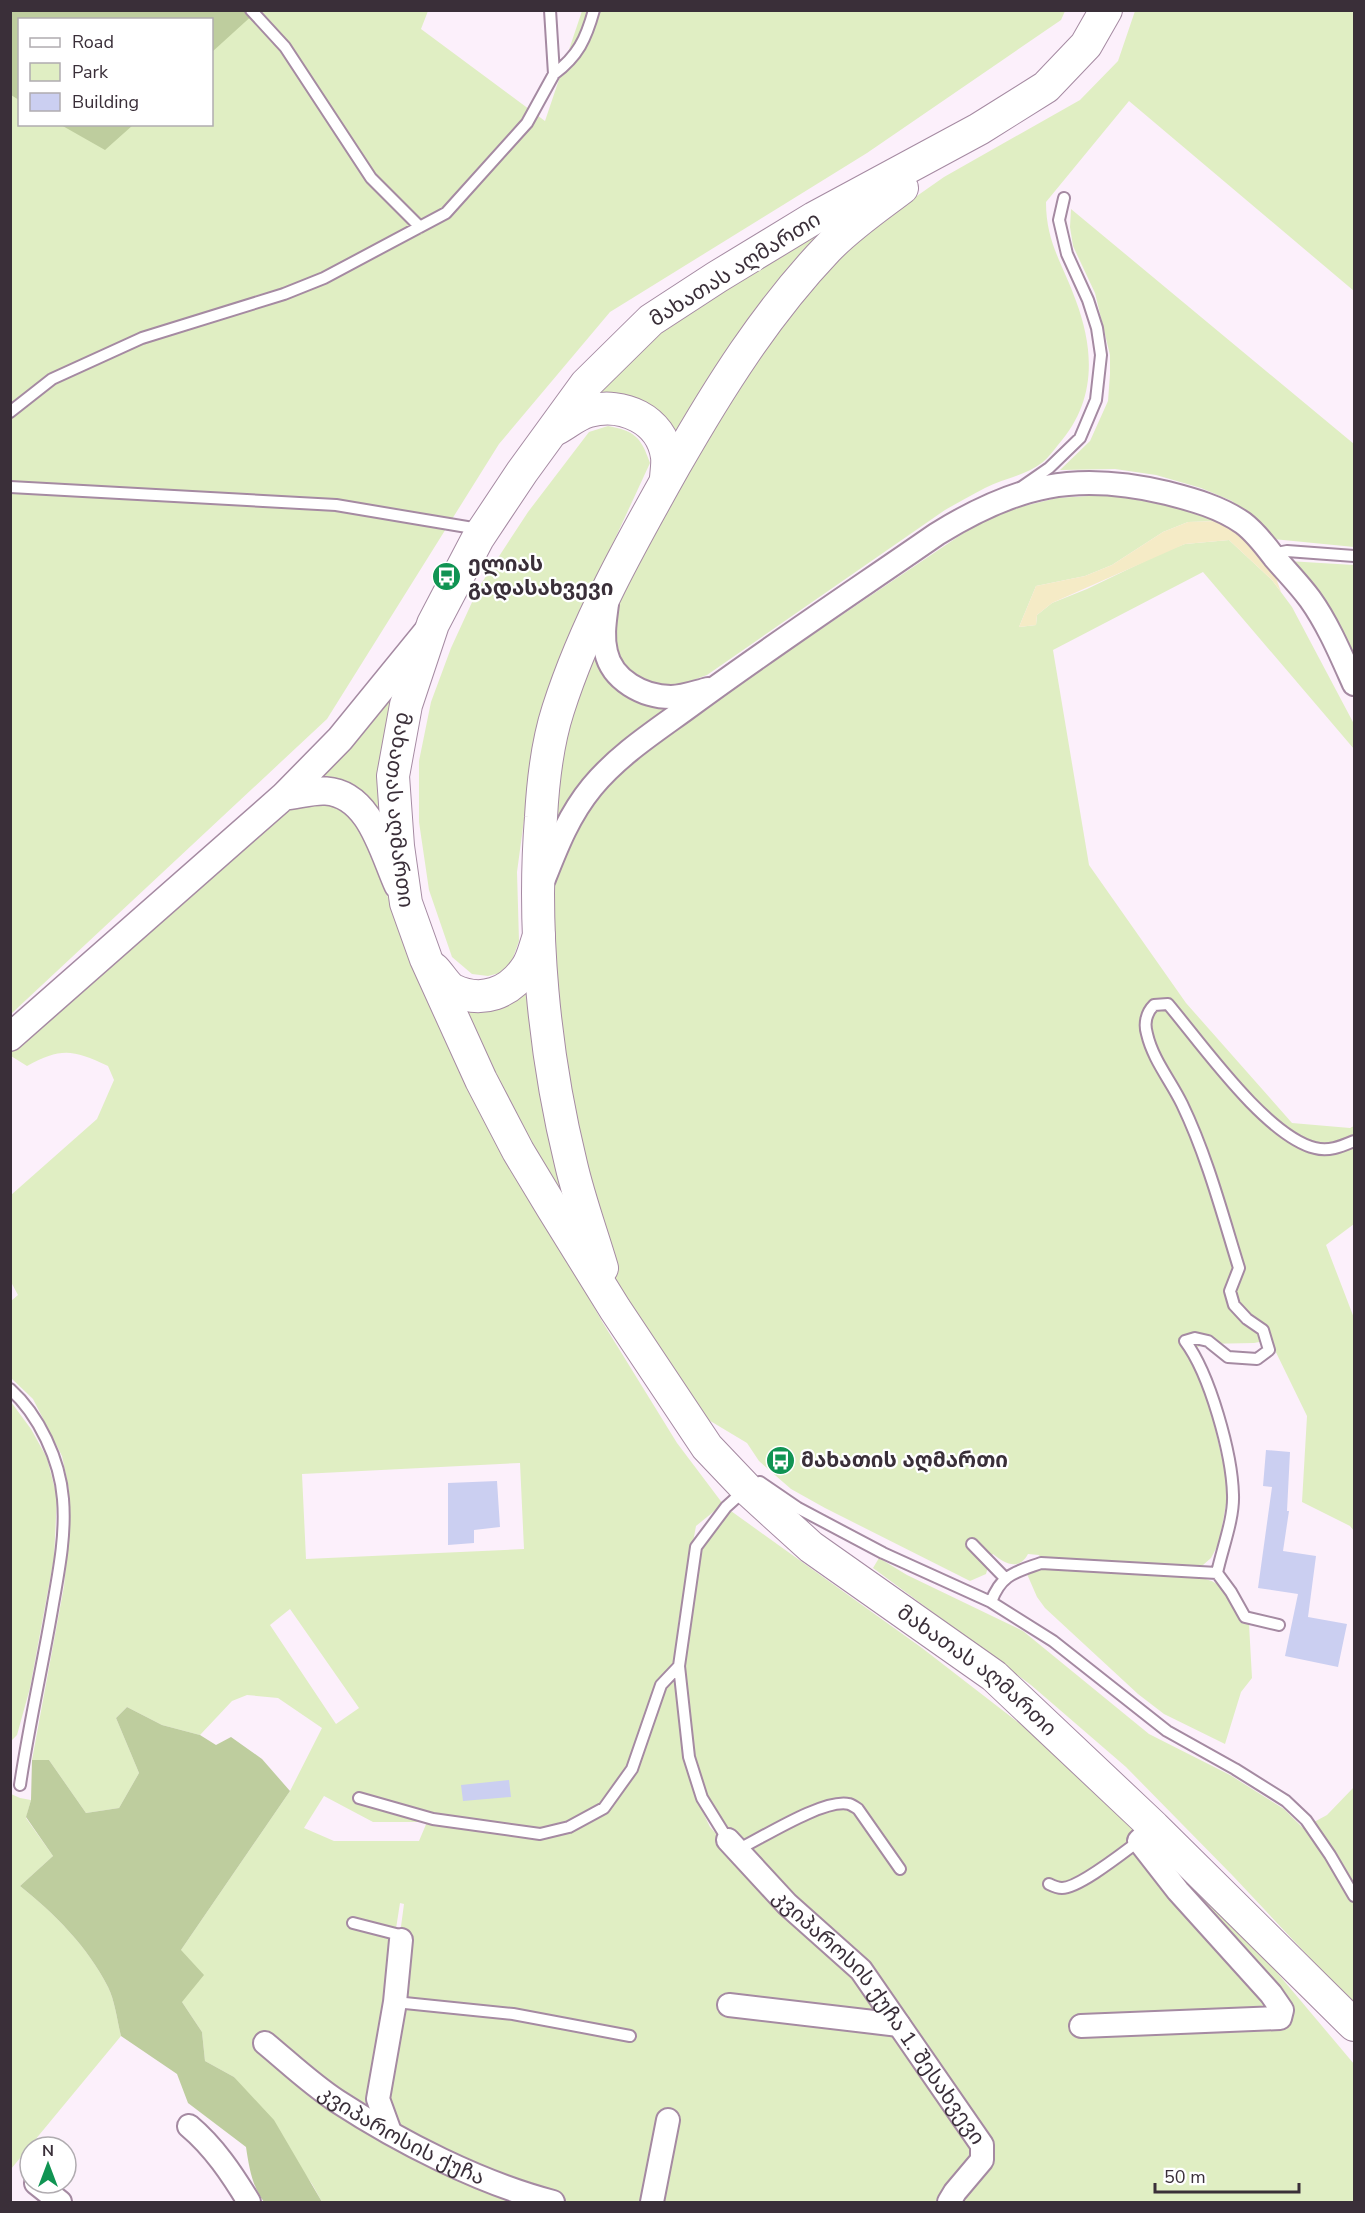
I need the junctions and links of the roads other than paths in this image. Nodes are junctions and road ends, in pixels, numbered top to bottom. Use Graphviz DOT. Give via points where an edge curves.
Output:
graph roads {
  1 [pos="250,10"];
  2 [pos="550,10"];
  3 [pos="594,10"];
  4 [pos="1106,10"];
  5 [pos="554,74"];
  6 [pos="979,129"];
  7 [pos="1064,198"];
  8 [pos="420,227"];
  9 [pos="10,412"];
  10 [pos="553,431"];
  11 [pos="666,480"];
  12 [pos="10,487"];
  13 [pos="1006,497"];
  14 [pos="484,529"];
  15 [pos="1272,554"];
  16 [pos="1354,556"];
  17 [pos="610,587"];
  18 [pos="434,624"];
  19 [pos="1354,684"];
  20 [pos="715,688"];
  21 [pos="284,796"];
  22 [pos="538,892"];
  23 [pos="405,903"];
  24 [pos="539,936"];
  25 [pos="426,959"];
  26 [pos="10,1038"];
  27 [pos="1354,1141"];
  28 [pos="615,1309"];
  29 [pos="10,1389"];
  30 [pos="707,1447"];
  31 [pos="746,1488"];
  32 [pos="972,1544"];
  33 [pos="1216,1573"];
  34 [pos="1005,1578"];
  35 [pos="991,1602"];
  36 [pos="1279,1625"];
  37 [pos="679,1666"];
  38 [pos="20,1785"];
  39 [pos="359,1798"];
  40 [pos="1147,1834"];
  41 [pos="733,1845"];
  42 [pos="900,1869"];
  43 [pos="1049,1884"];
  44 [pos="1354,1896"];
  45 [pos="353,1923"];
  46 [pos="401,1940"];
  47 [pos="395,2002"];
  48 [pos="729,2005"];
  49 [pos="899,2025"];
  50 [pos="1354,2025"];
  51 [pos="1081,2026"];
  52 [pos="630,2036"];
  53 [pos="265,2043"];
  54 [pos="668,2120"];
  55 [pos="189,2126"];
  56 [pos="390,2132"];
  57 [pos="249,2202"];
  58 [pos="546,2202"];
  59 [pos="652,2202"];
  60 [pos="950,2202"];
  1 -- 8 [label="lane" via="285,47 371,178"];
  2 -- 5 [label="lane"];
  3 -- 5 [label="lane" via="587,35 570,61"];
  4 -- 6 [label="main road, მახათას აღმართი" via="1086,45 1046,87"];
  5 -- 8 [label="lane" via="527,123 446,213"];
  6 -- 10 [label="main road, მახათას აღმართი" via="814,218 651,320 586,384"];
  6 -- 11 [label="main road, მახათას აღმართი" via="829,247 759,329"];
  7 -- 13 [label="lane" via="1059,220 1067,254 1097,328 1101,355 1096,400 1080,438 1049,468"];
  8 -- 9 [label="lane" via="324,278 284,294 142,338 52,379"];
  10 -- 11 [label="main road" via="587,412 611,408 636,414 657,431 667,456"];
  10 -- 14 [label="main road, მახათას აღმართი"];
  11 -- 17 [label="main road, მახათას აღმართი"];
  12 -- 14 [label="lane" via="336,505"];
  13 -- 15 [label="street" via="1059,484 1106,482 1145,488 1197,500 1226,512 1251,530"];
  13 -- 20 [label="street" via="937,534"];
  14 -- 18 [label="main road, მახათას აღმართი"];
  15 -- 16 [label="lane" via="1287,551"];
  15 -- 19 [label="street" via="1310,599"];
  17 -- 20 [label="street" via="604,626 606,653 620,678 643,693 671,697"];
  17 -- 22 [label="main road, მახათას აღმართი" via="579,650 557,712 544,776"];
  18 -- 21 [label="street" via="340,739"];
  18 -- 23 [label="main road, მახათას აღმართი" via="406,705 393,776"];
  20 -- 22 [label="street" via="637,745 593,786 563,831"];
  21 -- 23 [label="street" via="326,791 344,796 358,806 370,822"];
  21 -- 26 [label="street"];
  22 -- 24 [label="main road, მახათას აღმართი"];
  23 -- 25 [label="main road, მახათას აღმართი"];
  24 -- 25 [label="main road" via="528,966 513,983 495,994 475,998 451,989"];
  24 -- 28 [label="main road, მახათას აღმართი" via="555,1087 571,1166"];
  25 -- 28 [label="main road, მახათას აღმართი" via="518,1151"];
  27 -- 33 [label="lane" via="1337,1149 1315,1149 1287,1136 1249,1101 1168,1004 1154,1005 1149,1011 1147,1036 1182,1104 1212,1176 1239,1268 1230,1291 1234,1305 1263,1330 1269,1350 1257,1359 1228,1357 1208,1341 1185,1341 1211,1396 1233,1495"];
  28 -- 30 [label="main road, მახათას აღმართი"];
  29 -- 38 [label="lane" via="34,1416 48,1444 63,1499 61,1559"];
  30 -- 31 [label="main road, მახათას აღმართი"];
  30 -- 35 [label="lane" via="798,1508 883,1553"];
  31 -- 37 [label="lane" via="696,1547"];
  31 -- 40 [label="main road, მახათას აღმართი" via="811,1546 994,1676"];
  32 -- 34 [label="lane"];
  33 -- 34 [label="lane" via="1041,1563"];
  33 -- 36 [label="lane" via="1245,1617"];
  34 -- 35 [label="lane"];
  35 -- 44 [label="lane" via="1053,1641 1167,1731 1286,1801 1306,1820"];
  37 -- 39 [label="lane" via="662,1685 632,1769 604,1808 569,1827 540,1834 433,1819"];
  37 -- 41 [label="lane" via="689,1757 702,1798"];
  40 -- 43 [label="lane" via="1109,1864 1071,1886"];
  40 -- 50 [label="main road, მახათას აღმართი"];
  40 -- 51 [label="street" via="1160,1865 1178,1891 1271,1994 1282,2010 1280,2018"];
  41 -- 42 [label="lane" via="807,1813 849,1804 858,1809"];
  41 -- 49 [label="street, კვიპაროსის ქუჩა 1. შესახვევი" via="787,1904 861,1970"];
  45 -- 46 [label="lane" via="396,1934"];
  46 -- 47 [label="street"];
  47 -- 52 [label="lane" via="513,2014"];
  47 -- 56 [label="street" via="378,2099"];
  48 -- 49 [label="street"];
  49 -- 60 [label="street, კვიპაროსის ქუჩა 1. შესახვევი" via="982,2145 982,2160"];
  53 -- 56 [label="street, კვიპაროსის ქუჩა" via="336,2100"];
  54 -- 59 [label="street"];
  55 -- 57 [label="street" via="224,2163"];
  56 -- 58 [label="street, კვიპაროსის ქუჩა" via="465,2170"];
}
